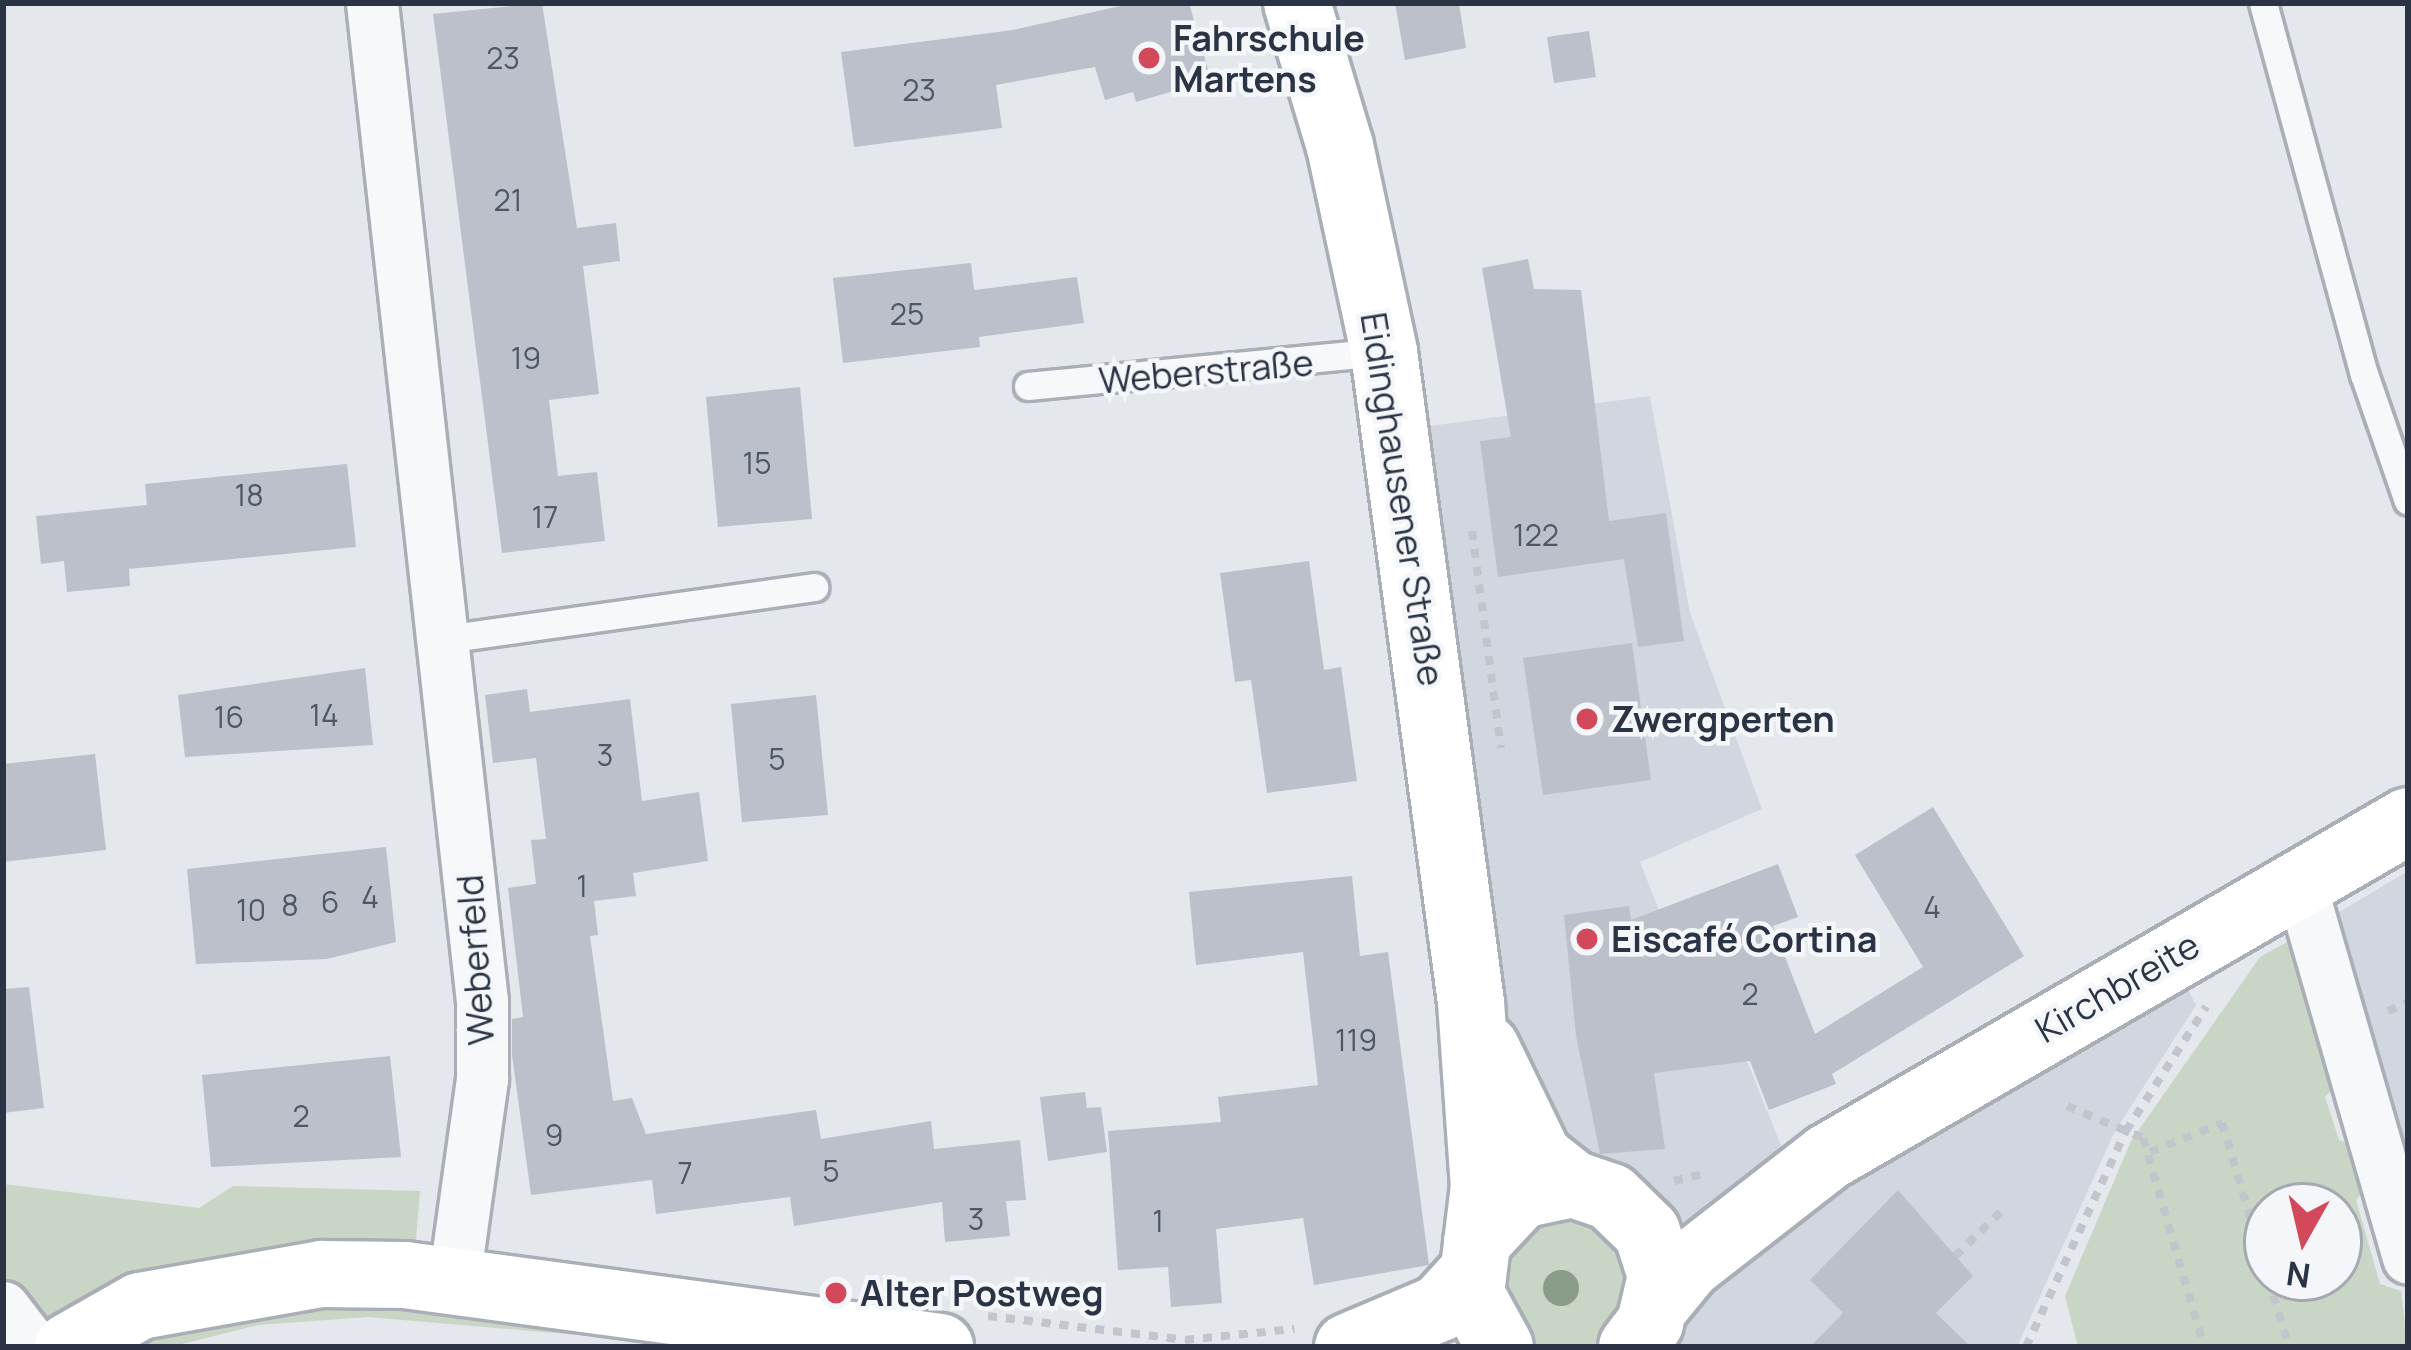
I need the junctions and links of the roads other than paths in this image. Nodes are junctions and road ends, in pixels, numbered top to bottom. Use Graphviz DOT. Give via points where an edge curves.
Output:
graph roads {
  1 [pos="372,3"];
  2 [pos="1297,3"];
  3 [pos="2263,3"];
  4 [pos="1384,352"];
  5 [pos="1028,386"];
  6 [pos="2408,501"];
  7 [pos="814,587"];
  8 [pos="445,639"];
  9 [pos="2408,821"];
  10 [pos="2300,883"];
  11 [pos="1471,1002"];
  12 [pos="1828,1157"];
  13 [pos="1573,1184"];
  14 [pos="1636,1216"];
  15 [pos="1474,1257"];
  16 [pos="2408,1258"];
  17 [pos="454,1281"];
  18 [pos="3,1307"];
  19 [pos="1647,1330"];
  20 [pos="34,1347"];
  21 [pos="68,1347"];
  22 [pos="940,1347"];
  23 [pos="1348,1347"];
  24 [pos="1500,1347"];
  1 -- 8 [label="street, Weberfeld"];
  2 -- 4 [label="street, Eidinghausener Straße" via="1340,146"];
  3 -- 6 [label="lane" via="2364,374"];
  4 -- 5 [label="lane, Weberstraße"];
  4 -- 11 [label="street, Eidinghausener Straße"];
  7 -- 8 [label="lane"];
  8 -- 17 [label="street, Weberfeld" via="482,1021 482,1079"];
  9 -- 10 [label="street, Kirchbreite"];
  10 -- 12 [label="street, Kirchbreite"];
  10 -- 16 [label="street"];
  11 -- 13 [label="street, Eidinghausener Straße" via="1507,1102 1539,1156"];
  11 -- 15 [label="street, Eidinghausener Straße" via="1484,1186"];
  12 -- 14 [label="street, Kirchbreite" via="1710,1202"];
  12 -- 19 [label="street, Kirchbreite" via="1688,1265"];
  13 -- 14 [label="street, Eidinghausener Straße"];
  13 -- 15 [label="street" via="1504,1205"];
  14 -- 19 [label="street" via="1655,1249"];
  15 -- 23 [label="street" via="1440,1309"];
  15 -- 24 [label="street, Eidinghausener Straße" via="1478,1312"];
  17 -- 21 [label="street" via="322,1274 219,1287 140,1306"];
  17 -- 22 [label="street"];
  18 -- 20 [label="street"];
}
